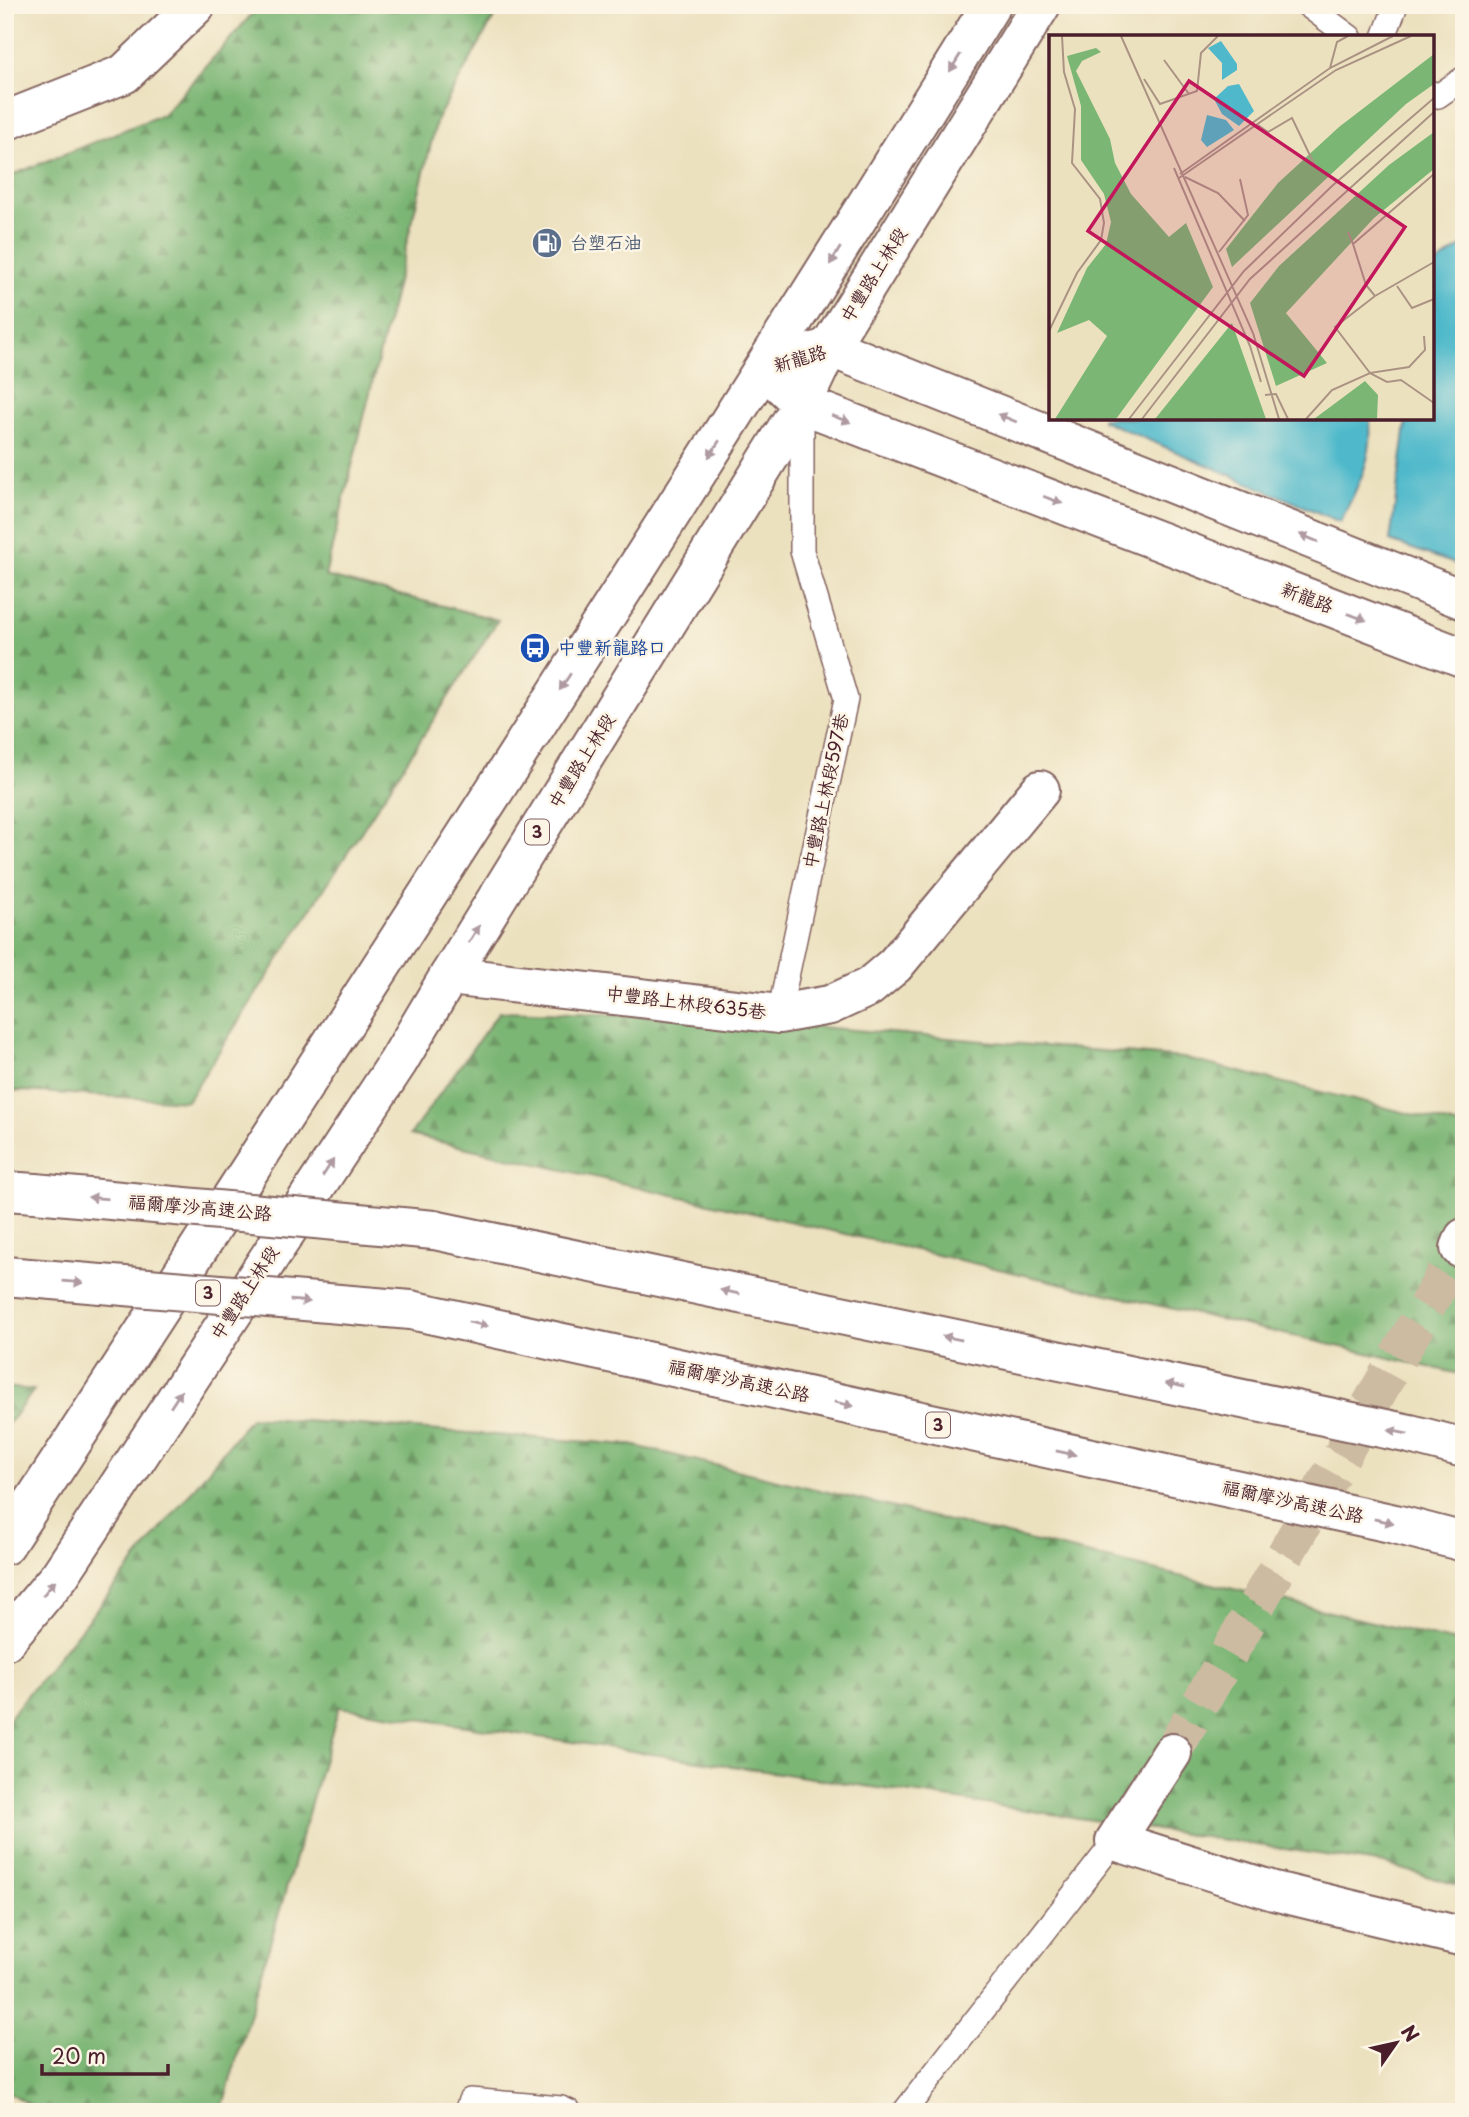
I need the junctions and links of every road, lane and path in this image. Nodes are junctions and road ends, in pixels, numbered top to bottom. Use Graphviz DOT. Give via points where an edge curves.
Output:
graph roads {
  1 [pos="196,5"];
  2 [pos="991,5"];
  3 [pos="1041,5"];
  4 [pos="1307,5"];
  5 [pos="1396,5"];
  6 [pos="1347,35"];
  7 [pos="1385,35"];
  8 [pos="1464,78"];
  9 [pos="1434,94"];
  10 [pos="5,121"];
  11 [pos="829,347"];
  12 [pos="765,369"];
  13 [pos="802,404"];
  14 [pos="1464,600"];
  15 [pos="1464,658"];
  16 [pos="1040,790"];
  17 [pos="449,976"];
  18 [pos="779,1014"];
  19 [pos="20,1192"];
  20 [pos="5,1276"];
  21 [pos="1464,1448"];
  22 [pos="1464,1542"];
  23 [pos="5,1545"];
  24 [pos="5,1640"];
  25 [pos="1172,1754"];
  26 [pos="1115,1842"];
  27 [pos="1464,1937"];
  28 [pos="466,2112"];
  29 [pos="570,2112"];
  30 [pos="904,2112"];
  1 -- 10 [label="main road" via="124,74"];
  2 -- 12 [label="main road, 3, one-way"];
  3 -- 11 [label="main road, 中豐路上林段 / 3"];
  4 -- 6 [label="lane"];
  5 -- 7 [label="lane"];
  8 -- 9 [label="lane" via="1438,96"];
  11 -- 12 [label="main road, 新龍路"];
  11 -- 13 [label="main road, 中豐路上林段 / 3"];
  14 -- 11 [label="main road, 新龍路, one-way"];
  12 -- 13 [label="main road, 新龍路"];
  12 -- 23 [label="main road, 3, one-way" via="344,1027"];
  13 -- 15 [label="main road, 新龍路, one-way"];
  17 -- 13 [label="main road, 中豐路上林段 / 3, one-way"];
  13 -- 18 [label="lane, 中豐路上林段597巷" via="802,551 846,699"];
  16 -- 18 [label="main road, 中豐路上林段635巷" via="895,965 869,987 830,1005"];
  17 -- 18 [label="main road, 中豐路上林段635巷"];
  24 -- 17 [label="main road, 中豐路上林段 / 3, one-way" via="60,1575 398,1062"];
  21 -- 19 [label="main road, 福爾摩沙高速公路, one-way, bridge" via="434,1230"];
  20 -- 22 [label="main road, 福爾摩沙高速公路 / 3, one-way, bridge" via="411,1310"];
  25 -- 26 [label="main road"];
  26 -- 27 [label="main road" via="1273,1891"];
  26 -- 30 [label="lane"];
  28 -- 29 [label="lane" via="470,2100"];
}
